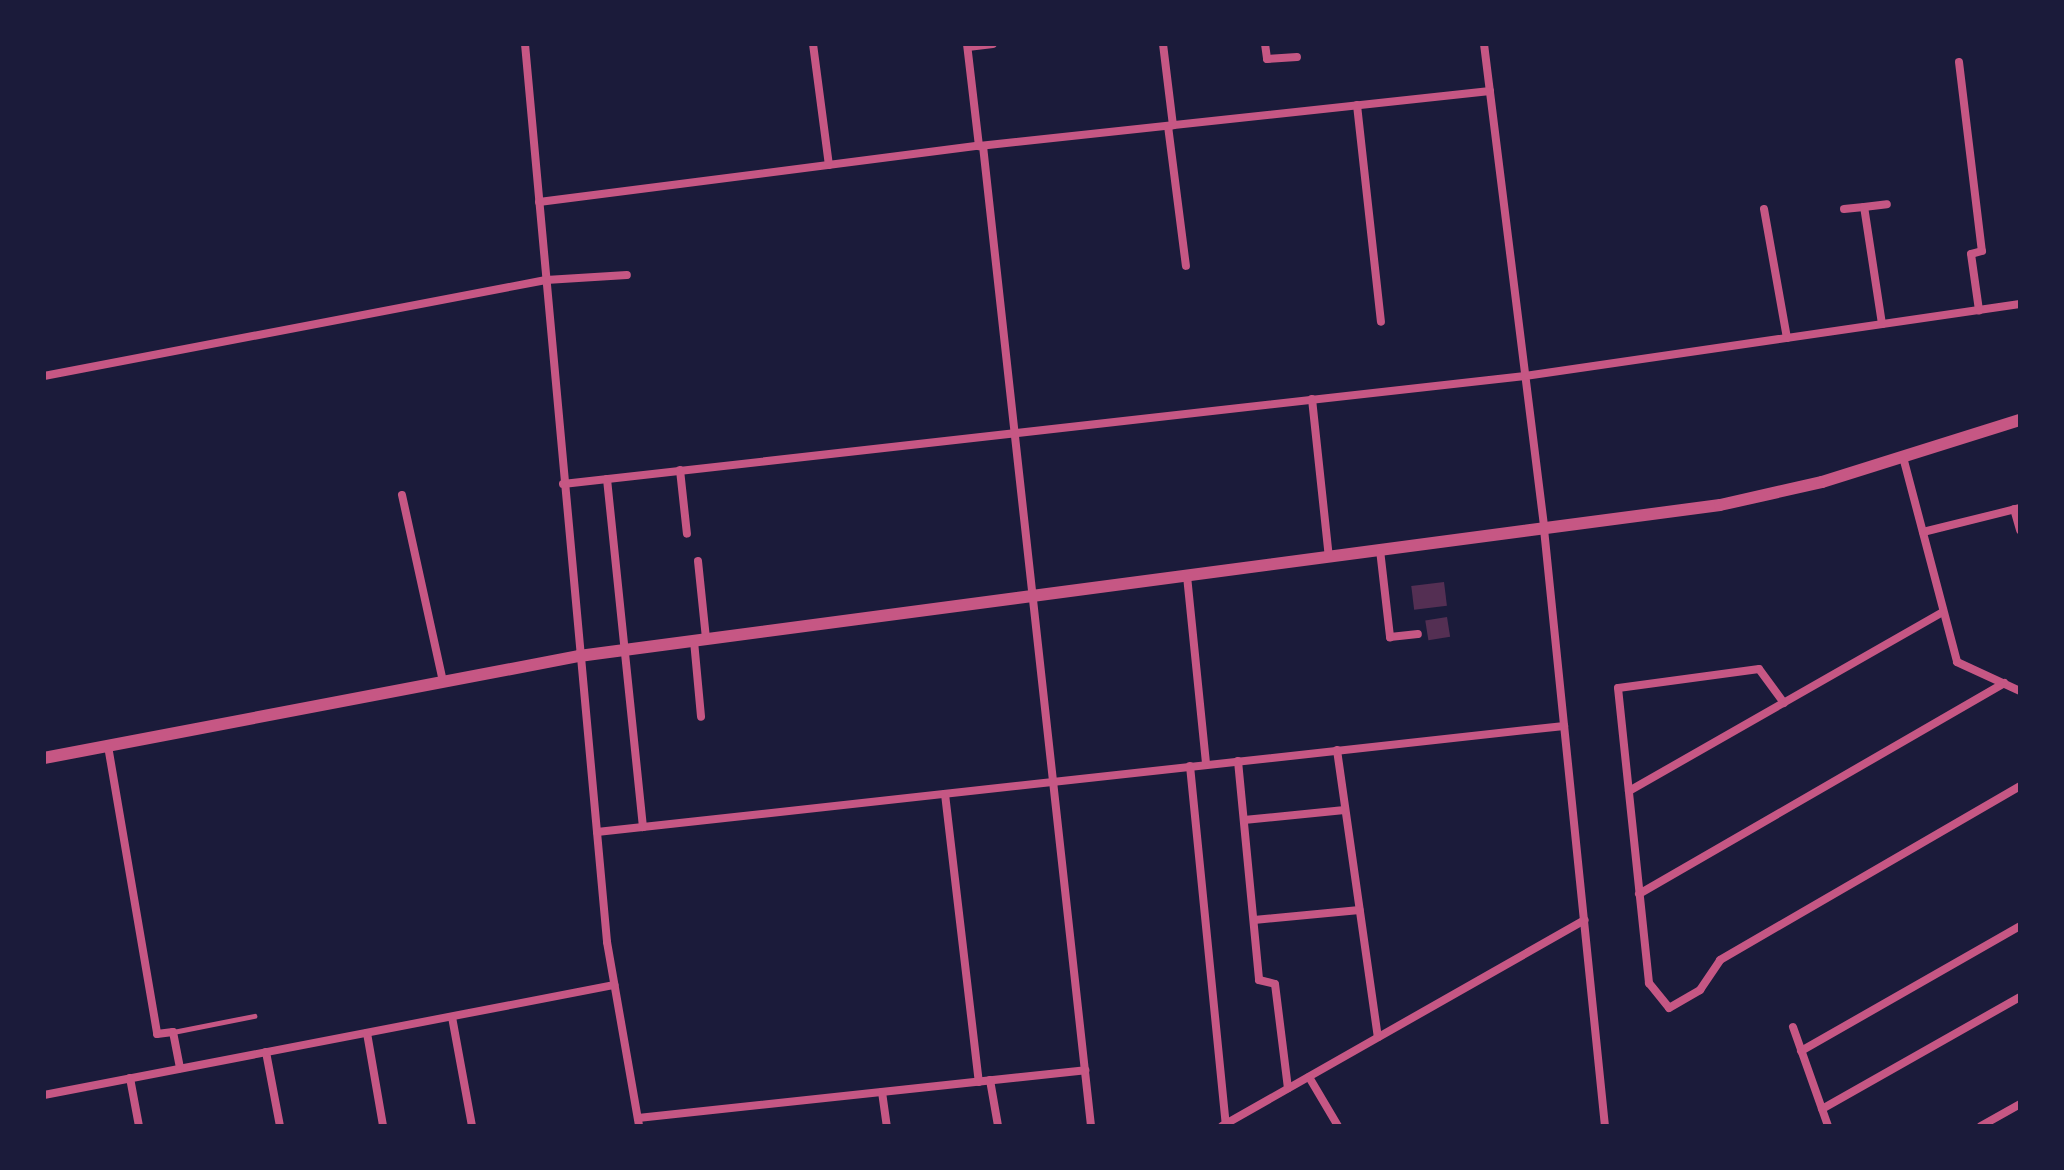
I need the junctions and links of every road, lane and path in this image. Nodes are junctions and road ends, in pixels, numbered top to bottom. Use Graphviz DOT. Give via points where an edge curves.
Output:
graph roads {
  1 [pos="525,44"];
  2 [pos="813,44"];
  3 [pos="993,44"];
  4 [pos="1163,44"];
  5 [pos="1265,44"];
  6 [pos="1484,44"];
  7 [pos="968,45"];
  8 [pos="1297,57"];
  9 [pos="1959,62"];
  10 [pos="1490,91"];
  11 [pos="1357,105"];
  12 [pos="1170,125"];
  13 [pos="981,146"];
  14 [pos="829,165"];
  15 [pos="539,202"];
  16 [pos="1887,204"];
  17 [pos="1864,207"];
  18 [pos="1764,209"];
  19 [pos="1844,209"];
  20 [pos="1186,266"];
  21 [pos="627,275"];
  22 [pos="546,280"];
  23 [pos="2020,304"];
  24 [pos="1979,310"];
  25 [pos="1381,322"];
  26 [pos="1882,324"];
  27 [pos="1787,338"];
  28 [pos="44,376"];
  29 [pos="1525,376"];
  30 [pos="1312,399"];
  31 [pos="2020,420"];
  32 [pos="1013,432"];
  33 [pos="1903,457"];
  34 [pos="680,470"];
  35 [pos="607,479"];
  36 [pos="563,484"];
  37 [pos="402,495"];
  38 [pos="2017,508"];
  39 [pos="1544,529"];
  40 [pos="2020,530"];
  41 [pos="1923,532"];
  42 [pos="687,534"];
  43 [pos="1380,550"];
  44 [pos="1329,557"];
  45 [pos="698,561"];
  46 [pos="1187,576"];
  47 [pos="1036,596"];
  48 [pos="1943,612"];
  49 [pos="1418,634"];
  50 [pos="700,640"];
  51 [pos="623,650"];
  52 [pos="579,656"];
  53 [pos="443,682"];
  54 [pos="2004,683"];
  55 [pos="2020,691"];
  56 [pos="1784,703"];
  57 [pos="701,717"];
  58 [pos="1564,726"];
  59 [pos="108,746"];
  60 [pos="1337,750"];
  61 [pos="44,758"];
  62 [pos="1238,761"];
  63 [pos="1206,764"];
  64 [pos="1190,766"];
  65 [pos="1055,781"];
  66 [pos="2020,786"];
  67 [pos="1629,791"];
  68 [pos="945,794"];
  69 [pos="1345,810"];
  70 [pos="1244,820"];
  71 [pos="643,827"];
  72 [pos="597,832"];
  73 [pos="1639,894"];
  74 [pos="1360,910"];
  75 [pos="1254,920"];
  76 [pos="1584,920"];
  77 [pos="2020,926"];
  78 [pos="614,985"];
  79 [pos="2020,997"];
  80 [pos="254,1016"];
  81 [pos="452,1017"];
  82 [pos="1793,1027"];
  83 [pos="173,1032"];
  84 [pos="367,1033"];
  85 [pos="1378,1037"];
  86 [pos="1801,1051"];
  87 [pos="266,1052"];
  88 [pos="180,1068"];
  89 [pos="1085,1070"];
  90 [pos="1309,1077"];
  91 [pos="130,1078"];
  92 [pos="990,1080"];
  93 [pos="979,1082"];
  94 [pos="1288,1088"];
  95 [pos="882,1092"];
  96 [pos="44,1095"];
  97 [pos="2020,1104"];
  98 [pos="1822,1109"];
  99 [pos="638,1122"];
  100 [pos="1225,1125"];
  101 [pos="139,1126"];
  102 [pos="280,1126"];
  103 [pos="383,1126"];
  104 [pos="472,1126"];
  105 [pos="887,1126"];
  106 [pos="998,1126"];
  107 [pos="1091,1126"];
  108 [pos="1338,1126"];
  109 [pos="1605,1126"];
  110 [pos="1828,1126"];
  111 [pos="1981,1126"];
  1 -- 15 [label="street"];
  2 -- 14 [label="street"];
  3 -- 7 [label="street"];
  4 -- 12 [label="street"];
  5 -- 8 [label="street" via="1267,59"];
  6 -- 10 [label="street"];
  7 -- 13 [label="street"];
  9 -- 24 [label="street" via="1982,251 1971,254"];
  10 -- 11 [label="street"];
  10 -- 29 [label="street"];
  11 -- 12 [label="street"];
  11 -- 25 [label="street"];
  12 -- 13 [label="street"];
  12 -- 20 [label="street"];
  13 -- 14 [label="street"];
  13 -- 32 [label="street"];
  14 -- 15 [label="street"];
  15 -- 22 [label="street"];
  16 -- 17 [label="street"];
  17 -- 19 [label="street"];
  17 -- 26 [label="street"];
  18 -- 27 [label="street"];
  21 -- 22 [label="street"];
  22 -- 28 [label="street"];
  22 -- 36 [label="street"];
  23 -- 24 [label="street"];
  24 -- 26 [label="street"];
  26 -- 27 [label="street"];
  27 -- 29 [label="street"];
  29 -- 30 [label="street"];
  29 -- 39 [label="street"];
  30 -- 32 [label="street"];
  30 -- 44 [label="street"];
  31 -- 33 [label="street"];
  32 -- 34 [label="street"];
  32 -- 47 [label="street"];
  33 -- 39 [label="street" via="1720,505"];
  33 -- 41 [label="street"];
  34 -- 35 [label="street"];
  34 -- 42 [label="street"];
  35 -- 36 [label="street"];
  35 -- 51 [label="street"];
  36 -- 52 [label="street"];
  37 -- 53 [label="street"];
  38 -- 40 [label="street"];
  38 -- 41 [label="street"];
  39 -- 43 [label="street"];
  39 -- 58 [label="street"];
  41 -- 48 [label="street"];
  43 -- 44 [label="street"];
  43 -- 49 [label="street" via="1390,637"];
  44 -- 46 [label="street"];
  45 -- 50 [label="street"];
  46 -- 47 [label="street"];
  46 -- 63 [label="street"];
  47 -- 50 [label="street"];
  47 -- 65 [label="street"];
  48 -- 54 [label="street" via="1957,662"];
  48 -- 56 [label="street"];
  50 -- 51 [label="street"];
  50 -- 57 [label="street"];
  51 -- 52 [label="street"];
  51 -- 71 [label="street"];
  52 -- 53 [label="street"];
  52 -- 72 [label="street"];
  53 -- 59 [label="street"];
  54 -- 55 [label="street"];
  54 -- 73 [label="street"];
  56 -- 67 [label="street"];
  56 -- 67 [label="street" via="1759,669 1618,688"];
  58 -- 60 [label="street"];
  58 -- 76 [label="street"];
  59 -- 61 [label="street"];
  59 -- 83 [label="street" via="157,1034"];
  60 -- 62 [label="street"];
  60 -- 69 [label="street"];
  62 -- 63 [label="street"];
  62 -- 70 [label="street"];
  63 -- 64 [label="street"];
  64 -- 65 [label="street"];
  64 -- 100 [label="street"];
  65 -- 68 [label="street"];
  65 -- 89 [label="street"];
  66 -- 73 [label="street" via="1720,960 1700,990 1669,1008 1649,983"];
  67 -- 73 [label="street"];
  68 -- 71 [label="street"];
  68 -- 93 [label="street"];
  69 -- 70 [label="street"];
  69 -- 74 [label="street"];
  70 -- 75 [label="street"];
  71 -- 72 [label="street"];
  72 -- 78 [label="street"];
  74 -- 75 [label="street"];
  74 -- 85 [label="street"];
  75 -- 94 [label="street" via="1259,980 1275,984"];
  76 -- 85 [label="street"];
  76 -- 109 [label="street"];
  77 -- 86 [label="street"];
  78 -- 81 [label="street"];
  78 -- 99 [label="street"];
  79 -- 98 [label="street"];
  80 -- 83 [label="lane"];
  81 -- 84 [label="street"];
  81 -- 104 [label="street"];
  82 -- 86 [label="street"];
  83 -- 88 [label="street"];
  84 -- 87 [label="street"];
  84 -- 103 [label="street"];
  85 -- 90 [label="street"];
  86 -- 98 [label="street"];
  87 -- 88 [label="street"];
  87 -- 102 [label="street"];
  88 -- 91 [label="street"];
  89 -- 92 [label="street"];
  89 -- 107 [label="street"];
  90 -- 94 [label="street"];
  90 -- 108 [label="street"];
  91 -- 96 [label="street"];
  91 -- 101 [label="street"];
  92 -- 93 [label="street"];
  92 -- 106 [label="street"];
  93 -- 95 [label="street"];
  94 -- 100 [label="street"];
  95 -- 99 [label="street"];
  95 -- 105 [label="street"];
  97 -- 111 [label="street"];
  98 -- 110 [label="street"];
}
